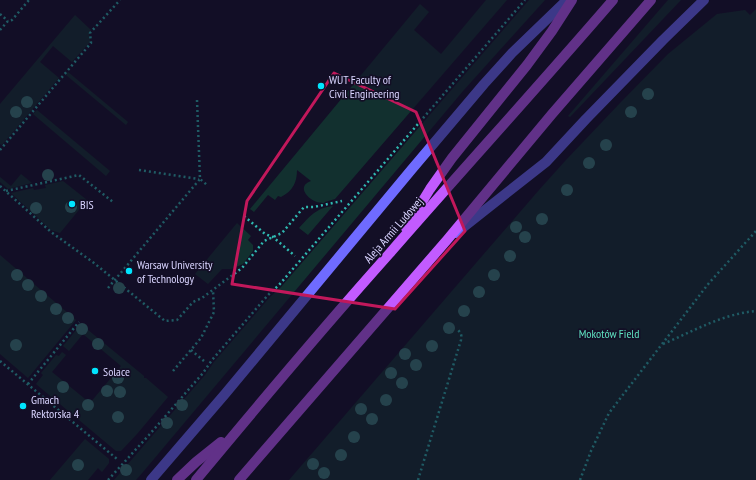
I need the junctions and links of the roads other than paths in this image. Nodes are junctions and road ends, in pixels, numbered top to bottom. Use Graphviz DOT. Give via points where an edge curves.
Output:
graph roads {
  1 [pos="567,0"];
  2 [pos="572,0"];
  3 [pos="613,0"];
  4 [pos="650,0"];
  5 [pos="704,0"];
  6 [pos="447,240"];
  7 [pos="388,255"];
  8 [pos="239,428"];
  9 [pos="151,480"];
  10 [pos="177,480"];
  11 [pos="196,480"];
  12 [pos="239,480"];
  1 -- 9 [label="main road" via="484,84"];
  2 -- 7 [label="main road" via="527,65 452,158"];
  3 -- 7 [label="main road, Aleja Armii Ludowej"];
  4 -- 6 [label="main road"];
  5 -- 6 [label="main road" via="662,40 546,162"];
  6 -- 12 [label="main road"];
  7 -- 8 [label="main road, Aleja Armii Ludowej"];
  8 -- 10 [label="main road"];
  8 -- 11 [label="main road, Aleja Armii Ludowej"];
}
